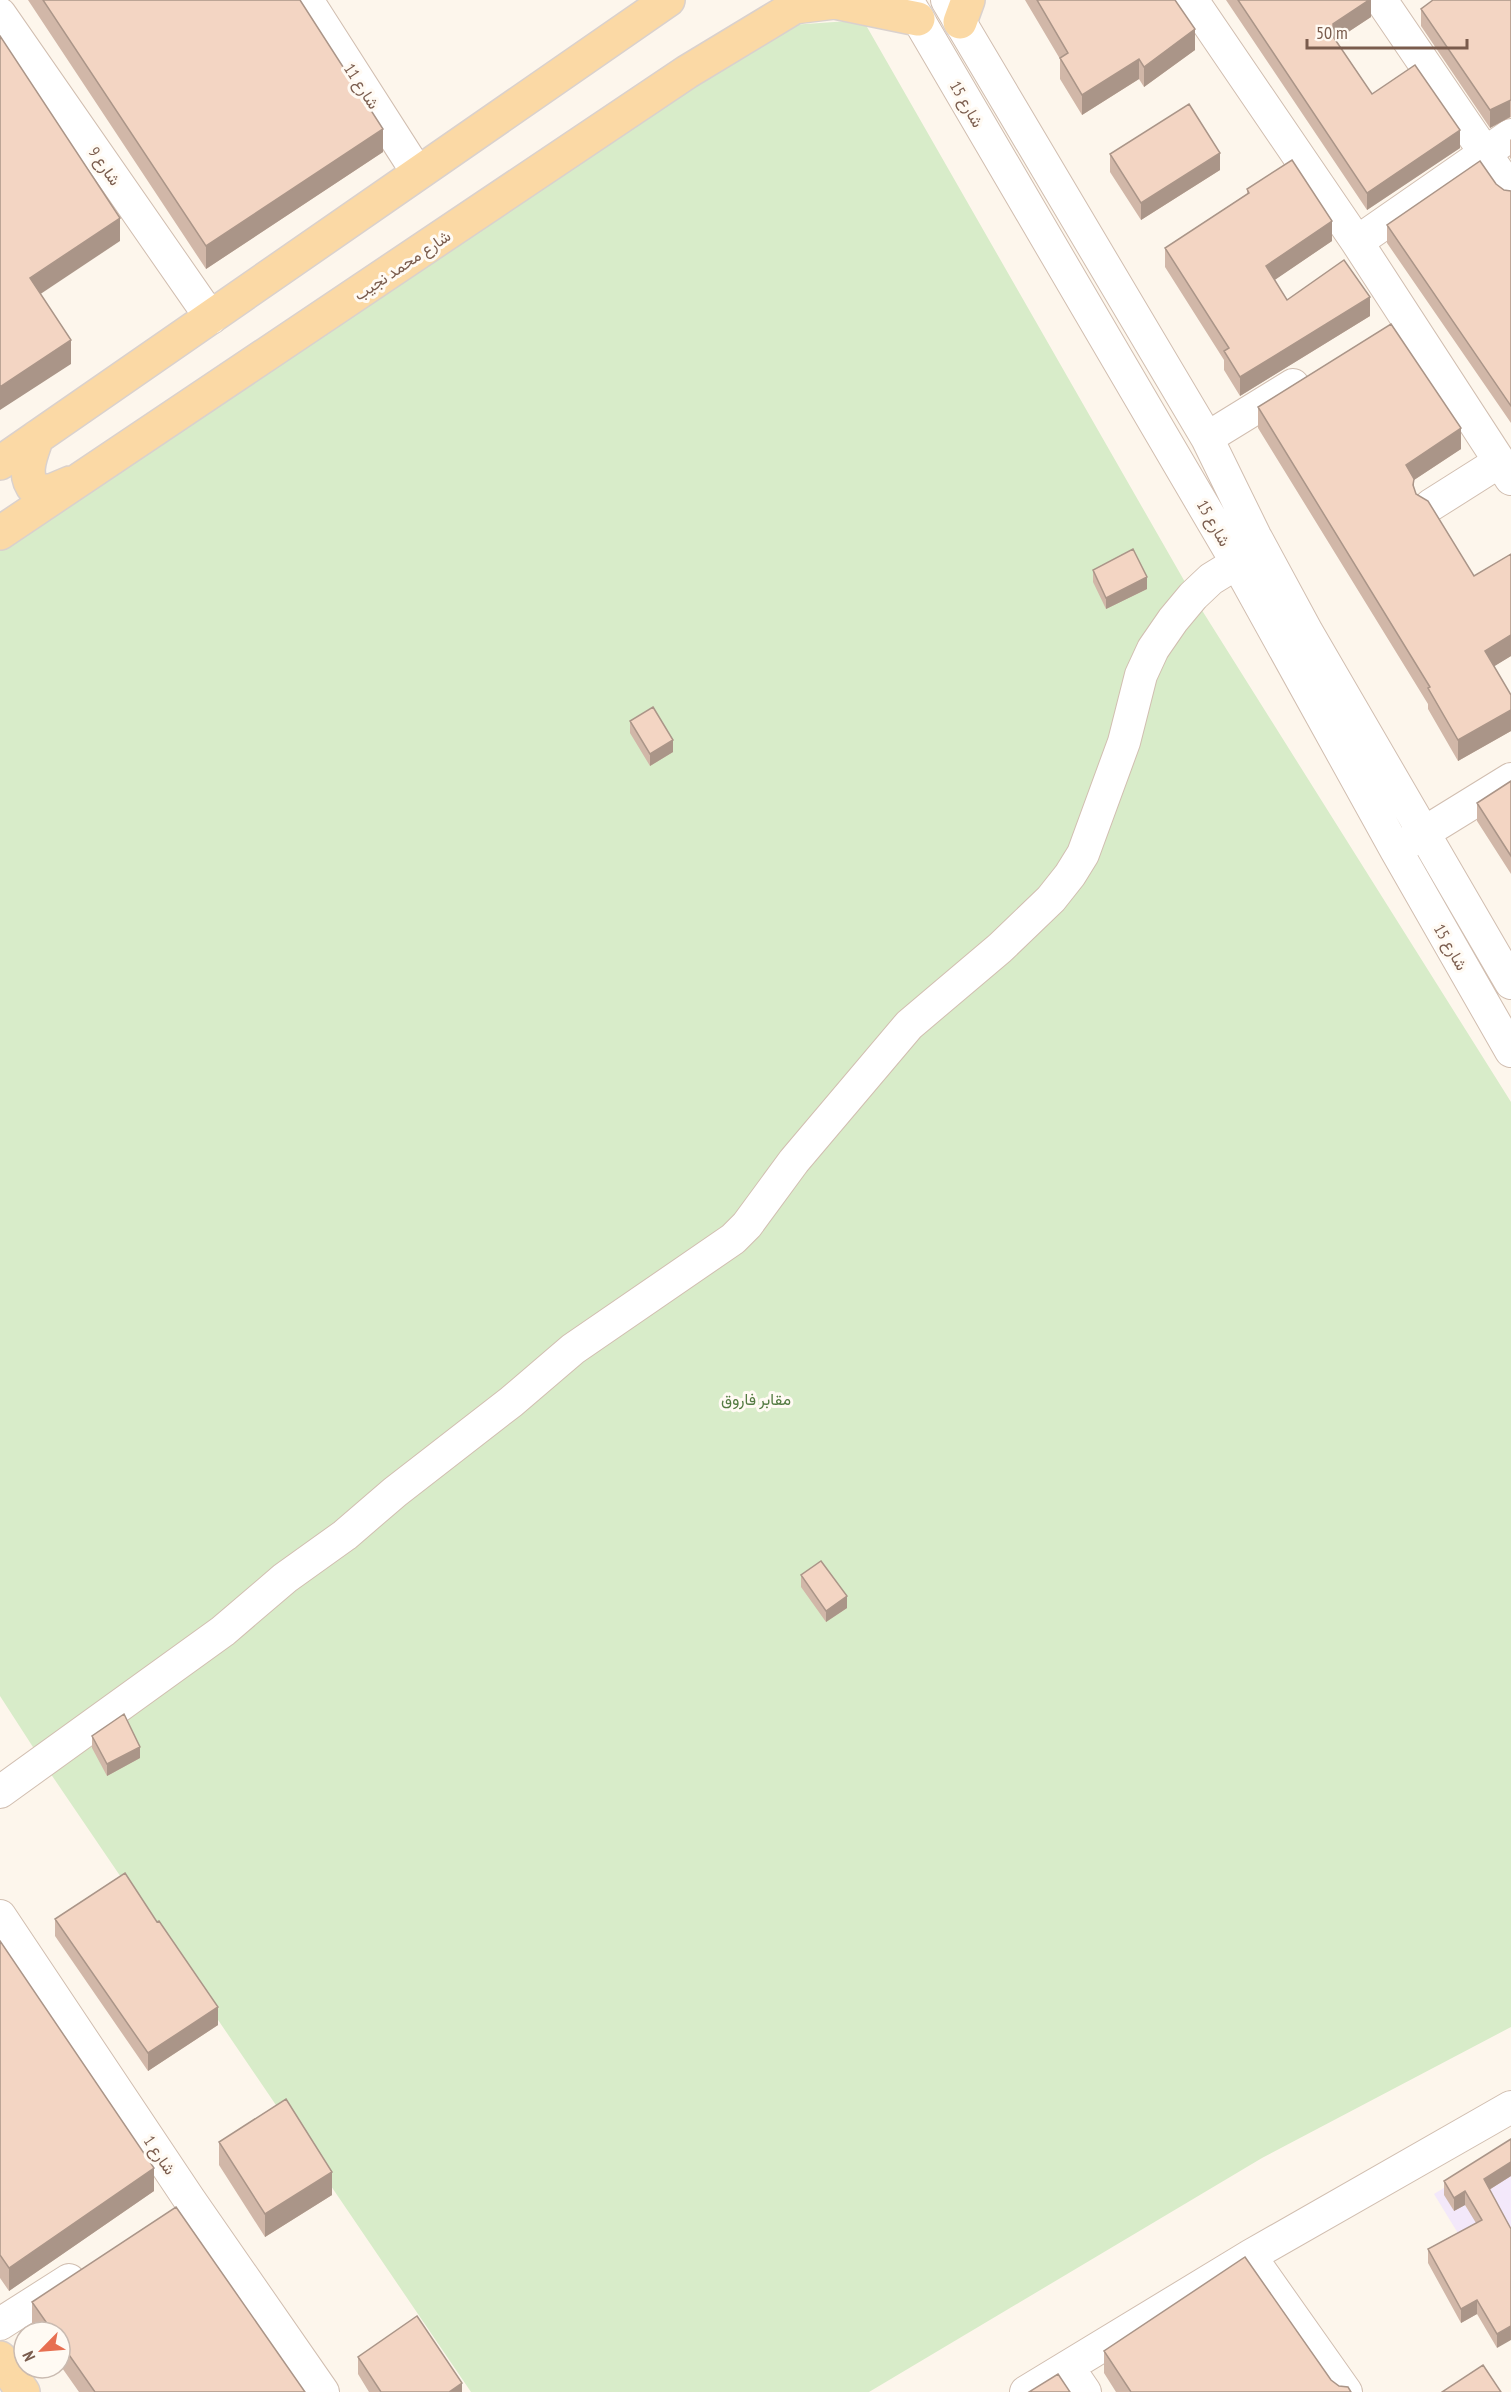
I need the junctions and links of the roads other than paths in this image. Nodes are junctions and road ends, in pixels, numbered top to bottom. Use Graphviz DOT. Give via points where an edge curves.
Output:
graph roads {
  1 [pos="307,0"];
  2 [pos="668,0"];
  3 [pos="1192,0"];
  4 [pos="1381,0"];
  5 [pos="800,3"];
  6 [pos="958,7"];
  7 [pos="912,10"];
  8 [pos="0,14"];
  9 [pos="1511,135"];
  10 [pos="1485,153"];
  11 [pos="417,172"];
  12 [pos="1511,191"];
  13 [pos="1357,242"];
  14 [pos="211,318"];
  15 [pos="1316,371"];
  16 [pos="37,437"];
  17 [pos="1208,438"];
  18 [pos="0,463"];
  19 [pos="1505,471"];
  20 [pos="78,480"];
  21 [pos="1431,505"];
  22 [pos="0,533"];
  23 [pos="1237,563"];
  24 [pos="1511,779"];
  25 [pos="1423,833"];
  26 [pos="1396,850"];
  27 [pos="1511,983"];
  28 [pos="1511,1051"];
  29 [pos="0,1792"];
  30 [pos="0,1916"];
  31 [pos="1511,2107"];
  32 [pos="189,2199"];
  33 [pos="161,2218"];
  34 [pos="1250,2256"];
  35 [pos="96,2262"];
  36 [pos="0,2324"];
  37 [pos="0,2358"];
  38 [pos="0,2379"];
  39 [pos="1076,2380"];
  40 [pos="17,2392"];
  41 [pos="23,2392"];
  42 [pos="323,2392"];
  43 [pos="1026,2392"];
  44 [pos="1346,2392"];
  1 -- 11 [label="street, شارع 11"];
  2 -- 11 [label="main road"];
  3 -- 13 [label="street"];
  4 -- 10 [label="street"];
  5 -- 7 [label="main road"];
  5 -- 20 [label="main road, شارع محمد نجيب" via="687,72"];
  6 -- 17 [label="street, شارع 15"];
  7 -- 23 [label="street, شارع 15"];
  8 -- 14 [label="street, شارع 9"];
  9 -- 10 [label="street"];
  10 -- 12 [label="street"];
  10 -- 13 [label="street"];
  11 -- 14 [label="main road"];
  13 -- 19 [label="street" via="1395,322"];
  14 -- 16 [label="main road"];
  15 -- 17 [label="street"];
  16 -- 18 [label="main road"];
  16 -- 20 [label="main road" via="27,471 31,486 36,491 51,491"];
  17 -- 25 [label="street, شارع 15" via="1276,574"];
  19 -- 21 [label="street"];
  20 -- 22 [label="main road, شارع محمد نجيب"];
  23 -- 26 [label="street, شارع 15"];
  23 -- 29 [label="street" via="1193,596 1153,649 1087,843 1070,875 1000,948 909,1025 733,1239 573,1349 223,1631"];
  24 -- 25 [label="street"];
  25 -- 26 [label="street"];
  25 -- 27 [label="street, شارع 15"];
  26 -- 28 [label="street, شارع 15"];
  30 -- 32 [label="street, شارع 1"];
  31 -- 34 [label="street"];
  32 -- 33 [label="street"];
  32 -- 42 [label="street, شارع 1"];
  34 -- 39 [label="street"];
  34 -- 44 [label="street"];
  35 -- 36 [label="street"];
  37 -- 41 [label="main road"];
  38 -- 40 [label="street"];
  39 -- 43 [label="street"];
}
